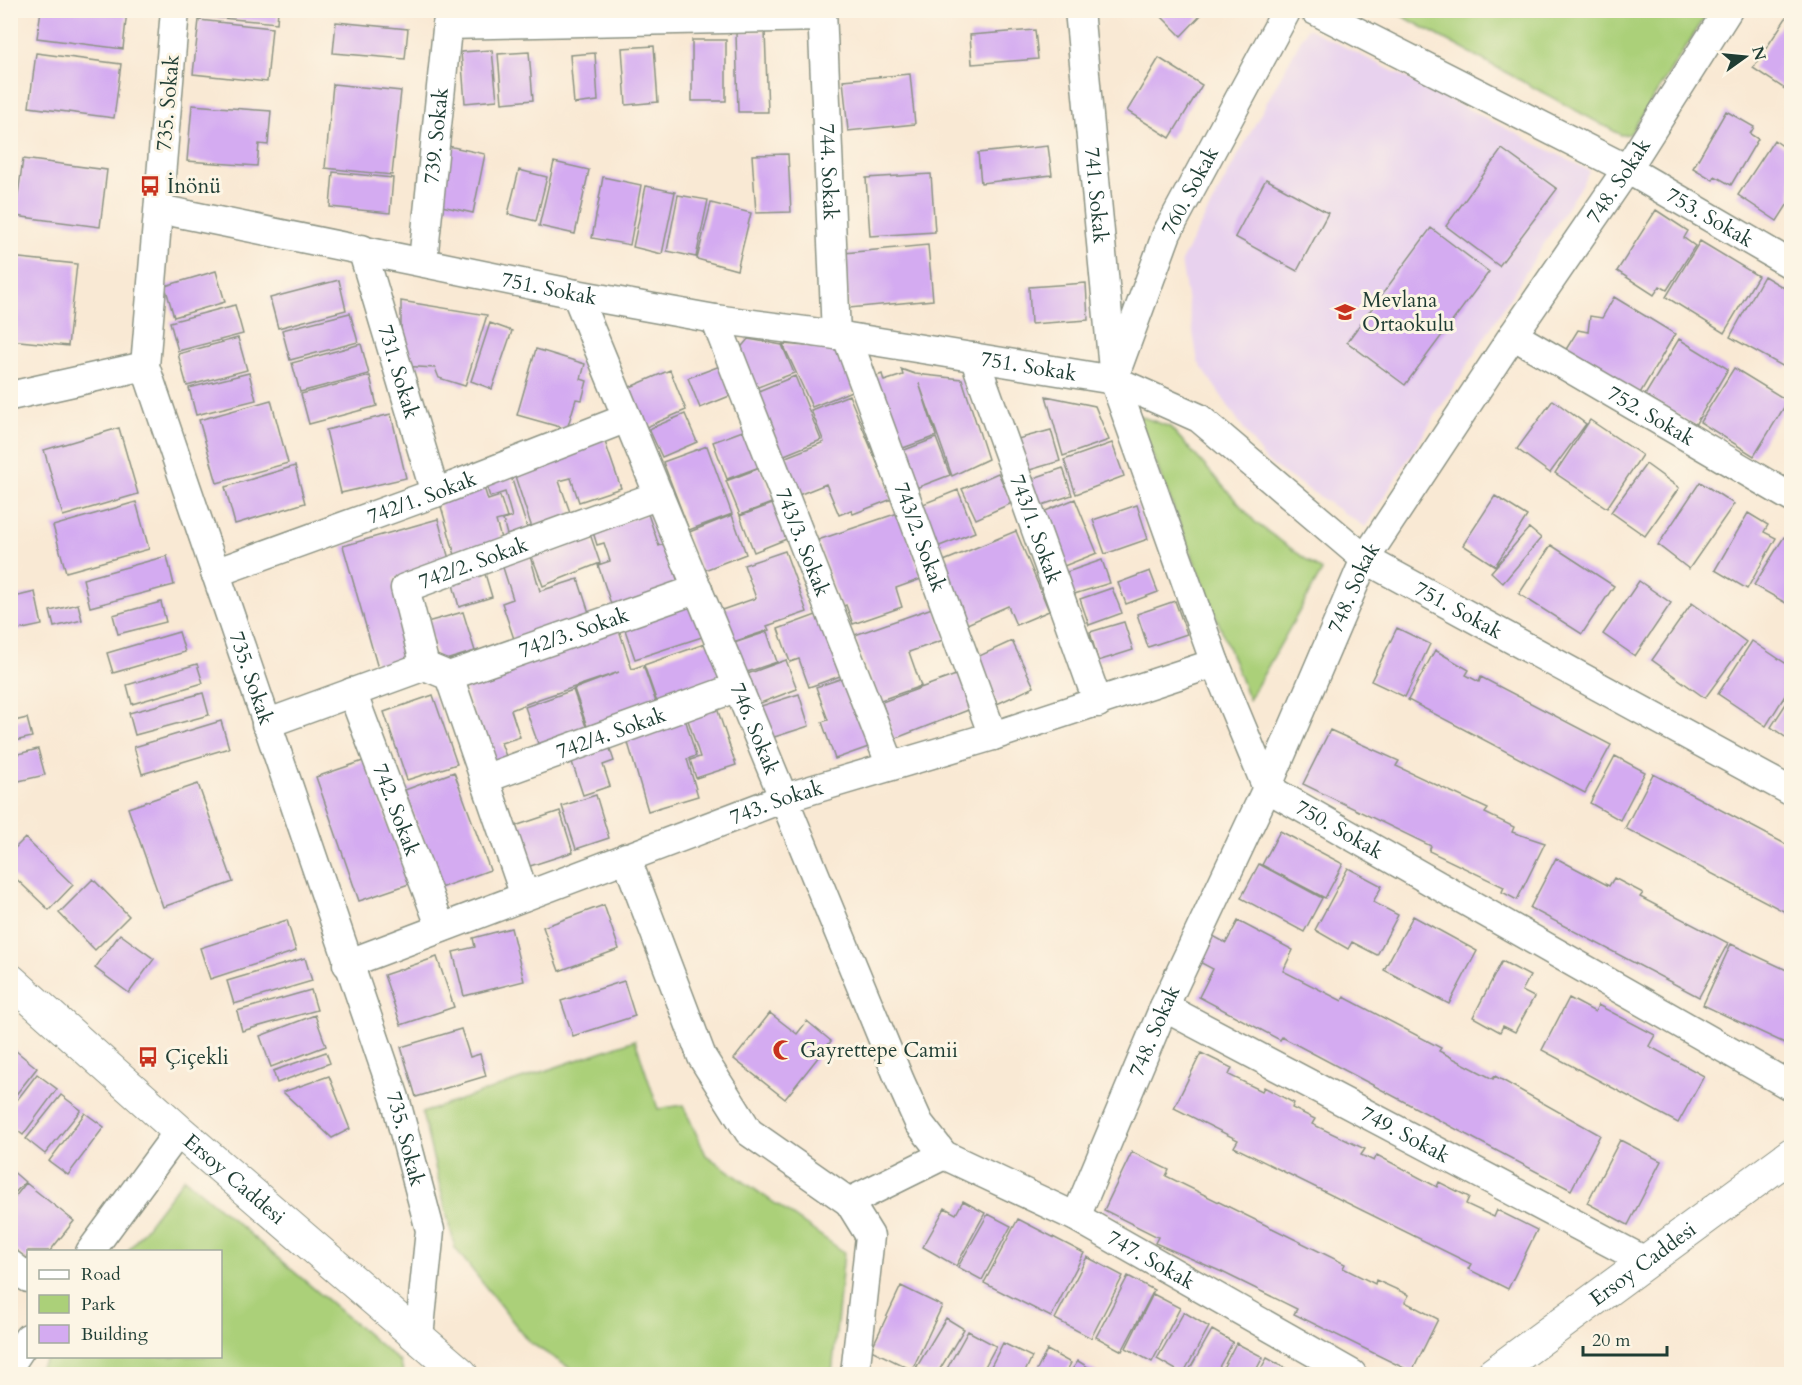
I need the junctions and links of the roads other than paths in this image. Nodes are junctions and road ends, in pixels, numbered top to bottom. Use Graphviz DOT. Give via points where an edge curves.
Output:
graph roads {
  1 [pos="175,10"];
  2 [pos="1079,10"];
  3 [pos="1287,10"];
  4 [pos="1314,10"];
  5 [pos="1728,10"];
  6 [pos="822,14"];
  7 [pos="448,18"];
  8 [pos="1627,170"];
  9 [pos="159,209"];
  10 [pos="362,249"];
  11 [pos="423,261"];
  12 [pos="1791,265"];
  13 [pos="576,294"];
  14 [pos="715,319"];
  15 [pos="1513,335"];
  16 [pos="842,336"];
  17 [pos="974,357"];
  18 [pos="145,366"];
  19 [pos="1114,380"];
  20 [pos="10,396"];
  21 [pos="627,418"];
  22 [pos="435,493"];
  23 [pos="659,495"];
  24 [pos="1791,498"];
  25 [pos="1365,559"];
  26 [pos="215,573"];
  27 [pos="698,589"];
  28 [pos="1215,663"];
  29 [pos="437,671"];
  30 [pos="738,687"];
  31 [pos="352,692"];
  32 [pos="1098,703"];
  33 [pos="266,724"];
  34 [pos="993,736"];
  35 [pos="891,766"];
  36 [pos="484,779"];
  37 [pos="1267,788"];
  38 [pos="1791,792"];
  39 [pos="783,798"];
  40 [pos="626,857"];
  41 [pos="525,896"];
  42 [pos="441,928"];
  43 [pos="347,964"];
  44 [pos="10,980"];
  45 [pos="1164,1007"];
  46 [pos="1791,1087"];
  47 [pos="179,1131"];
  48 [pos="1791,1154"];
  49 [pos="944,1155"];
  50 [pos="849,1202"];
  51 [pos="1076,1217"];
  52 [pos="91,1250"];
  53 [pos="1647,1262"];
  54 [pos="10,1264"];
  55 [pos="27,1277"];
  56 [pos="419,1337"];
  57 [pos="27,1340"];
  58 [pos="10,1365"];
  59 [pos="461,1374"];
  60 [pos="855,1374"];
  61 [pos="1352,1374"];
  62 [pos="1493,1374"];
  1 -- 9 [label="street, 735. Sokak"];
  2 -- 19 [label="street, 741. Sokak"];
  3 -- 19 [label="street, 760. Sokak" via="1167,233"];
  4 -- 8 [label="street, 753. Sokak"];
  5 -- 8 [label="street, 748. Sokak"];
  6 -- 7 [label="street"];
  6 -- 16 [label="street, 744. Sokak"];
  7 -- 11 [label="street, 739. Sokak"];
  8 -- 12 [label="street, 753. Sokak"];
  8 -- 15 [label="street, 748. Sokak"];
  9 -- 10 [label="street, 751. Sokak"];
  9 -- 18 [label="street, 735. Sokak"];
  10 -- 11 [label="street, 751. Sokak"];
  10 -- 22 [label="street, 731. Sokak"];
  11 -- 13 [label="street, 751. Sokak"];
  13 -- 14 [label="street, 751. Sokak"];
  13 -- 21 [label="street, 746. Sokak"];
  14 -- 16 [label="street, 751. Sokak"];
  14 -- 35 [label="street, 743/3. Sokak"];
  15 -- 24 [label="street, 752. Sokak"];
  15 -- 25 [label="street, 748. Sokak"];
  16 -- 17 [label="street, 751. Sokak"];
  16 -- 34 [label="street, 743/2. Sokak"];
  17 -- 19 [label="street, 751. Sokak"];
  17 -- 32 [label="street, 743/1. Sokak"];
  18 -- 20 [label="street"];
  18 -- 26 [label="street, 735. Sokak"];
  19 -- 25 [label="street, 751. Sokak" via="1199,418"];
  19 -- 28 [label="street"];
  21 -- 22 [label="street, 742/1. Sokak"];
  21 -- 23 [label="street, 746. Sokak"];
  22 -- 26 [label="street, 742/1. Sokak"];
  23 -- 27 [label="street, 746. Sokak"];
  23 -- 29 [label="street, 742/2. Sokak" via="405,588"];
  25 -- 37 [label="street, 748. Sokak"];
  25 -- 38 [label="street, 751. Sokak"];
  26 -- 33 [label="street, 735. Sokak"];
  27 -- 29 [label="street, 742/3. Sokak"];
  27 -- 30 [label="street, 746. Sokak"];
  28 -- 32 [label="street, 743. Sokak"];
  28 -- 37 [label="street"];
  29 -- 31 [label="street, 742/3. Sokak"];
  29 -- 36 [label="street, 742/2. Sokak"];
  30 -- 36 [label="street, 742/4. Sokak"];
  30 -- 39 [label="street, 746. Sokak"];
  31 -- 33 [label="street, 742/3. Sokak"];
  31 -- 42 [label="street, 742. Sokak"];
  32 -- 34 [label="street, 743. Sokak"];
  33 -- 43 [label="street, 735. Sokak"];
  34 -- 35 [label="street, 743. Sokak"];
  35 -- 39 [label="street, 743. Sokak"];
  36 -- 41 [label="street, 742/2. Sokak"];
  37 -- 45 [label="street, 748. Sokak"];
  37 -- 46 [label="street, 750. Sokak"];
  39 -- 40 [label="street, 743. Sokak"];
  39 -- 49 [label="street, 746. Sokak" via="900,1081 920,1123"];
  40 -- 41 [label="street, 743. Sokak"];
  40 -- 50 [label="street" via="702,1058 749,1132"];
  41 -- 42 [label="street, 743. Sokak"];
  42 -- 43 [label="street, 743. Sokak"];
  43 -- 56 [label="street, 735. Sokak" via="395,1098 430,1230"];
  44 -- 47 [label="main road, Ersoy Caddesi"];
  45 -- 51 [label="street, 748. Sokak"];
  45 -- 53 [label="street, 749. Sokak"];
  47 -- 52 [label="street"];
  47 -- 56 [label="main road, Ersoy Caddesi"];
  48 -- 53 [label="main road, Ersoy Caddesi"];
  49 -- 50 [label="street"];
  49 -- 51 [label="street, 747. Sokak"];
  50 -- 60 [label="street" via="870,1236"];
  51 -- 61 [label="street, 747. Sokak"];
  53 -- 62 [label="main road, Ersoy Caddesi"];
  54 -- 55 [label="street"];
  56 -- 59 [label="main road, Ersoy Caddesi"];
  57 -- 58 [label="street"];
}
